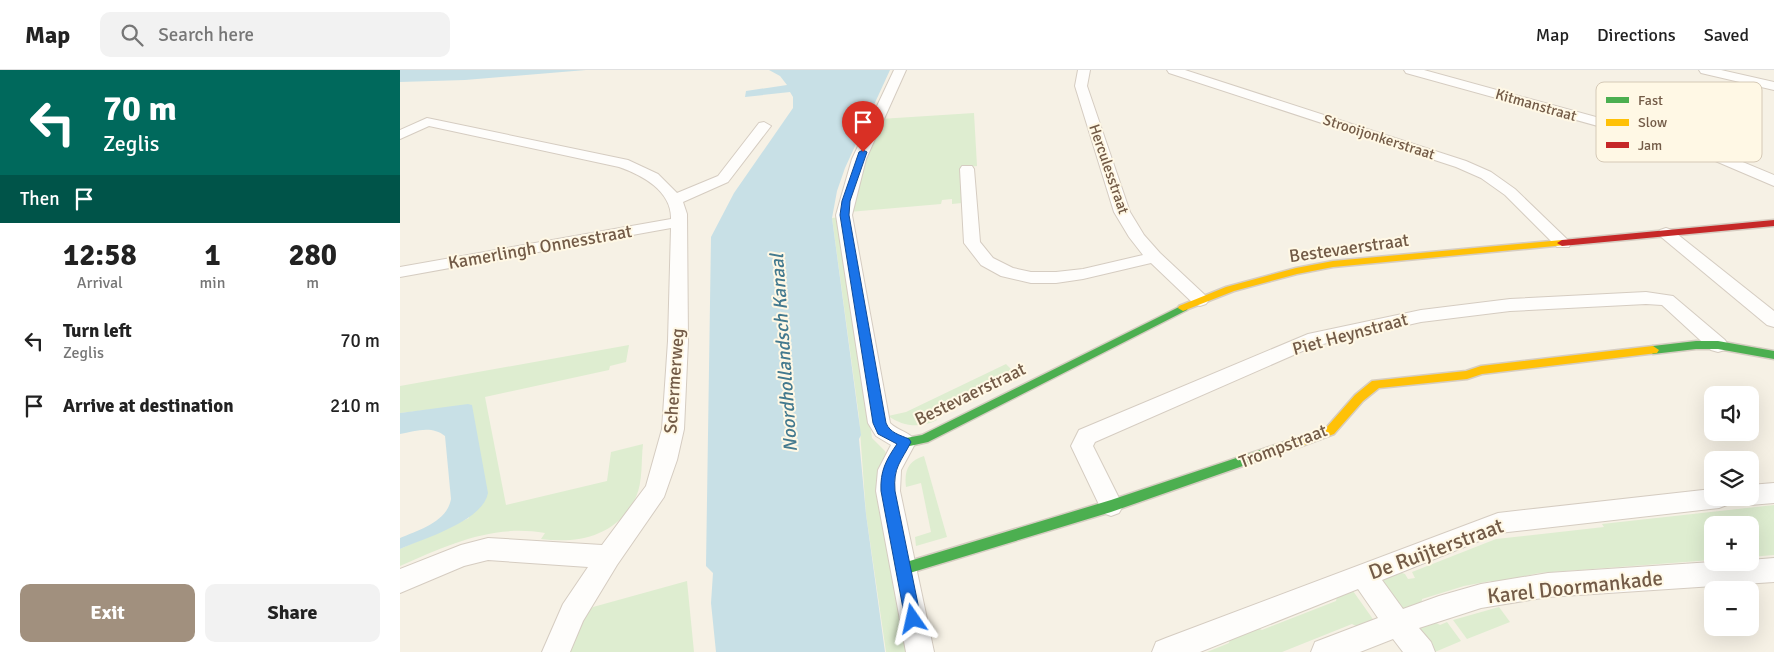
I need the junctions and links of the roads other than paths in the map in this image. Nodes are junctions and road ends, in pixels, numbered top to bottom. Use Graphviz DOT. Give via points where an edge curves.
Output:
graph roads {
  1 [pos="900,70"];
  2 [pos="1084,70"];
  3 [pos="1173,70"];
  4 [pos="1410,70"];
  5 [pos="1705,70"];
  6 [pos="1757,82"];
  7 [pos="1596,121"];
  8 [pos="764,126"];
  9 [pos="400,135"];
  10 [pos="1733,162"];
  11 [pos="967,169"];
  12 [pos="1774,180"];
  13 [pos="674,200"];
  14 [pos="679,222"];
  15 [pos="1774,223"];
  16 [pos="1666,233"];
  17 [pos="1563,243"];
  18 [pos="1154,257"];
  19 [pos="400,272"];
  20 [pos="1200,300"];
  21 [pos="1774,321"];
  22 [pos="1718,345"];
  23 [pos="1774,355"];
  24 [pos="905,442"];
  25 [pos="1774,494"];
  26 [pos="1759,495"];
  27 [pos="1704,500"];
  28 [pos="1110,506"];
  29 [pos="608,557"];
  30 [pos="903,569"];
  31 [pos="1774,570"];
  32 [pos="1362,575"];
  33 [pos="400,581"];
  34 [pos="1398,624"];
  35 [pos="556,652"];
  36 [pos="920,652"];
  37 [pos="1166,652"];
  38 [pos="1325,652"];
  39 [pos="1422,652"];
  1 -- 24 [label="street" via="868,136 844,215 879,423 883,431"];
  2 -- 18 [label="street, Herculesstraat" via="1081,86 1122,212"];
  3 -- 17 [label="street, Strooijonkerstraat" via="1461,164 1510,192"];
  4 -- 7 [label="street, Kitmanstraat"];
  5 -- 6 [label="street"];
  8 -- 13 [label="street" via="723,179"];
  9 -- 13 [label="street" via="426,122 632,166 657,180"];
  10 -- 12 [label="street, Kitmanstraat"];
  11 -- 18 [label="street" via="972,243 991,265 1020,275 1057,278"];
  13 -- 14 [label="street, Schermerweg"];
  14 -- 19 [label="street, Kamerlingh Onnesstraat"];
  14 -- 29 [label="street, Schermerweg" via="673,429 656,490"];
  15 -- 16 [label="street, Bestevaerstraat"];
  16 -- 17 [label="street, Bestevaerstraat"];
  16 -- 21 [label="street"];
  17 -- 20 [label="street, Bestevaerstraat" via="1333,264 1296,271"];
  18 -- 20 [label="street, Herculesstraat"];
  20 -- 24 [label="street, Bestevaerstraat" via="924,439"];
  22 -- 23 [label="street, Trompstraat"];
  22 -- 28 [label="street, Trompstraat" via="1562,360 1481,370 1467,375 1376,384 1330,431"];
  22 -- 28 [label="street, Piet Heynstraat" via="1667,300 1646,298 1510,306 1421,316 1308,341 1087,436 1082,446"];
  24 -- 30 [label="street" via="890,465 887,478"];
  25 -- 26 [label="street"];
  27 -- 32 [label="street, De Ruijterstraat" via="1498,523"];
  28 -- 30 [label="street, Trompstraat"];
  29 -- 33 [label="street" via="488,549 461,556"];
  29 -- 35 [label="street, Schermerweg" via="574,613"];
  30 -- 36 [label="street"];
  31 -- 34 [label="street, Karel Doormankade" via="1548,585 1481,596"];
  32 -- 34 [label="street"];
  32 -- 37 [label="street, De Ruijterstraat"];
  34 -- 38 [label="street, Karel Doormankade"];
  34 -- 39 [label="street"];
}
